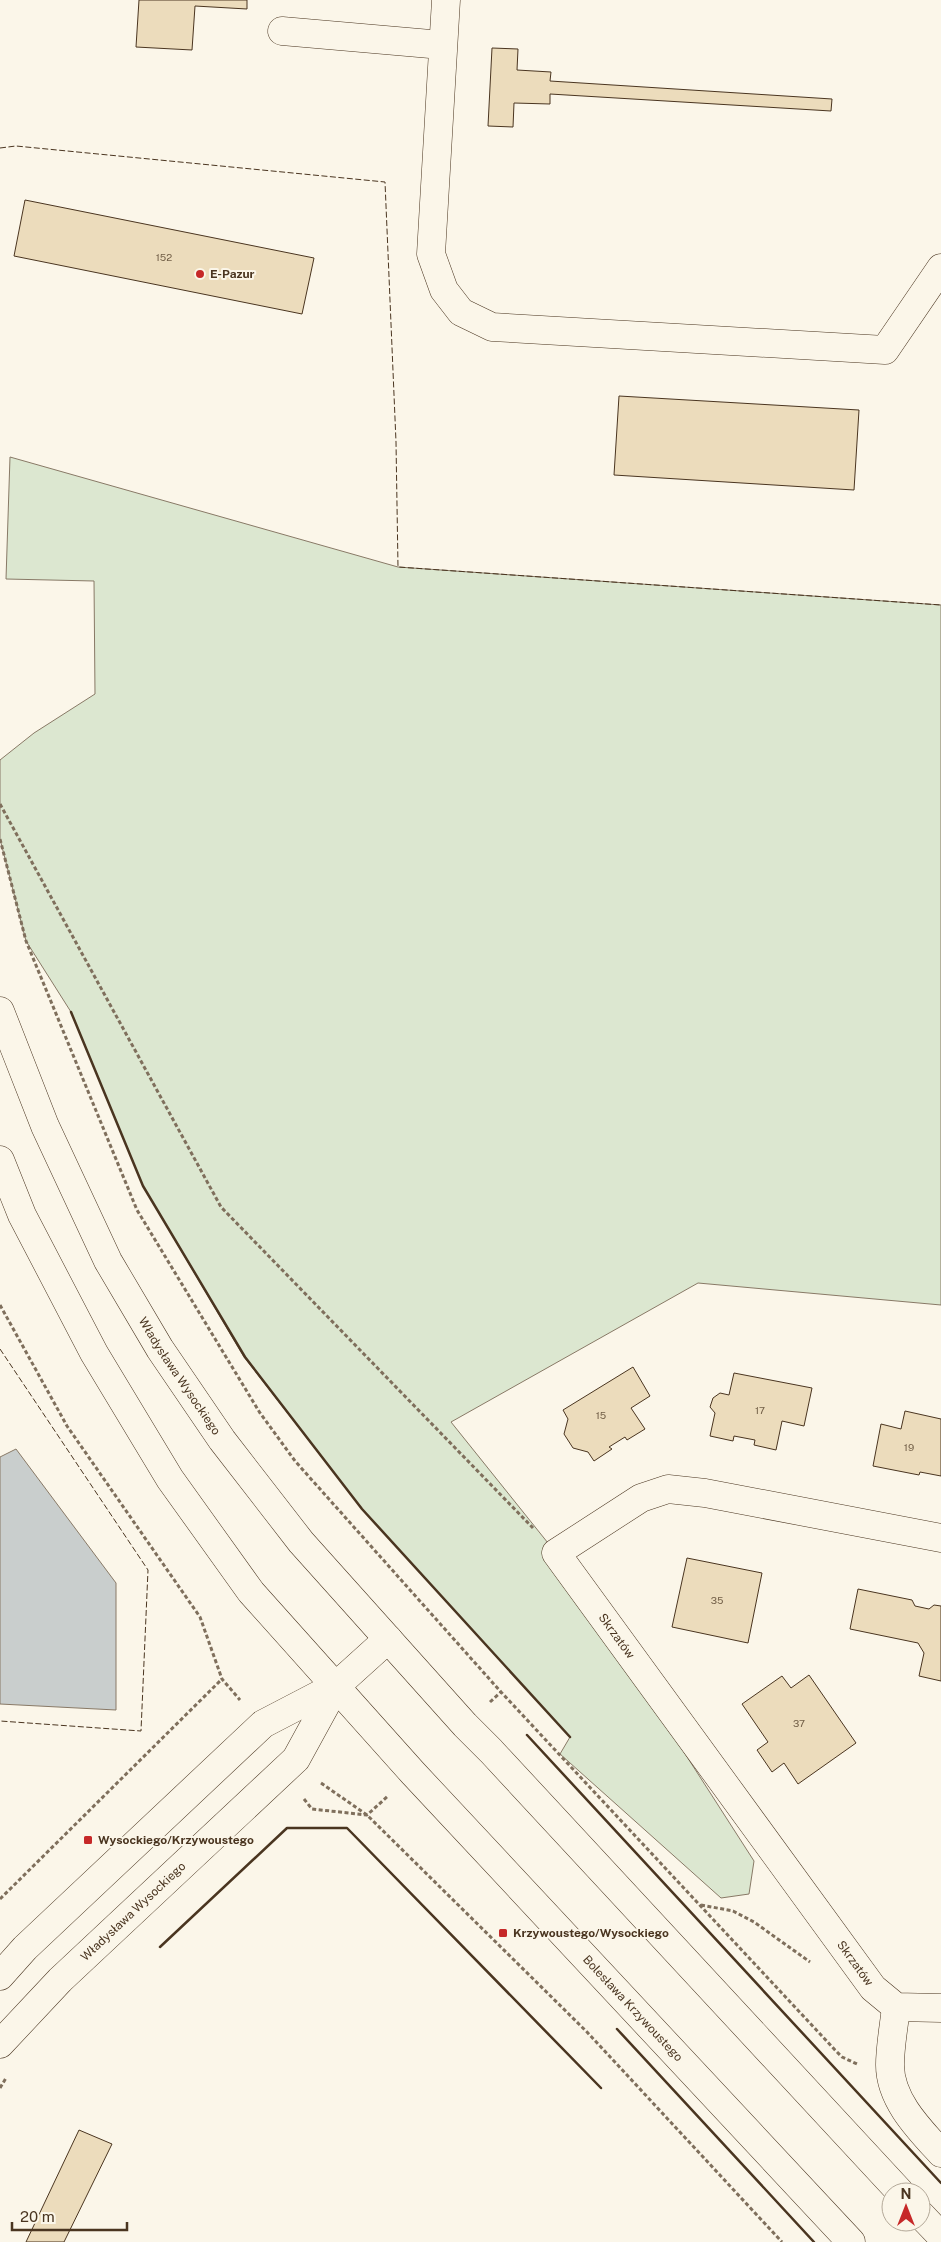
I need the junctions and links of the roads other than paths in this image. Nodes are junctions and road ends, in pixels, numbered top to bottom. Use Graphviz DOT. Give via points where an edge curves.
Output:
graph roads {
  1 [pos="446,0"];
  2 [pos="282,31"];
  3 [pos="442,45"];
  4 [pos="941,268"];
  5 [pos="0,1011"];
  6 [pos="0,1160"];
  7 [pos="941,1538"];
  8 [pos="388,1639"];
  9 [pos="336,1686"];
  10 [pos="0,1976"];
  11 [pos="896,2007"];
  12 [pos="941,2008"];
  13 [pos="0,2044"];
  14 [pos="941,2153"];
  15 [pos="891,2182"];
  16 [pos="931,2226"];
  17 [pos="941,2236"];
  18 [pos="851,2242"];
  1 -- 3 [label="main road"];
  2 -- 3 [label="main road"];
  3 -- 4 [label="main road" via="431,254 444,290 461,312 492,327 885,350"];
  5 -- 8 [label="main road, Władysława Wysockiego" via="45,1126 108,1261 156,1341 222,1440 301,1542"];
  6 -- 9 [label="main road" via="22,1216 94,1353 170,1479 251,1592"];
  7 -- 11 [label="main road, Skrzatów" via="668,1489 641,1498 556,1553 873,1988"];
  8 -- 9 [label="main road, Władysława Wysockiego"];
  8 -- 15 [label="main road"];
  9 -- 10 [label="main road, Władysława Wysockiego" via="262,1724 25,1948"];
  9 -- 13 [label="main road, Władysława Wysockiego" via="296,1759 60,1980"];
  9 -- 18 [label="main road, Bolesława Krzywoustego" via="413,1773"];
  11 -- 12 [label="main road"];
  11 -- 14 [label="main road" via="890,2066 893,2084 916,2126"];
  16 -- 17 [label="main road"];
}
